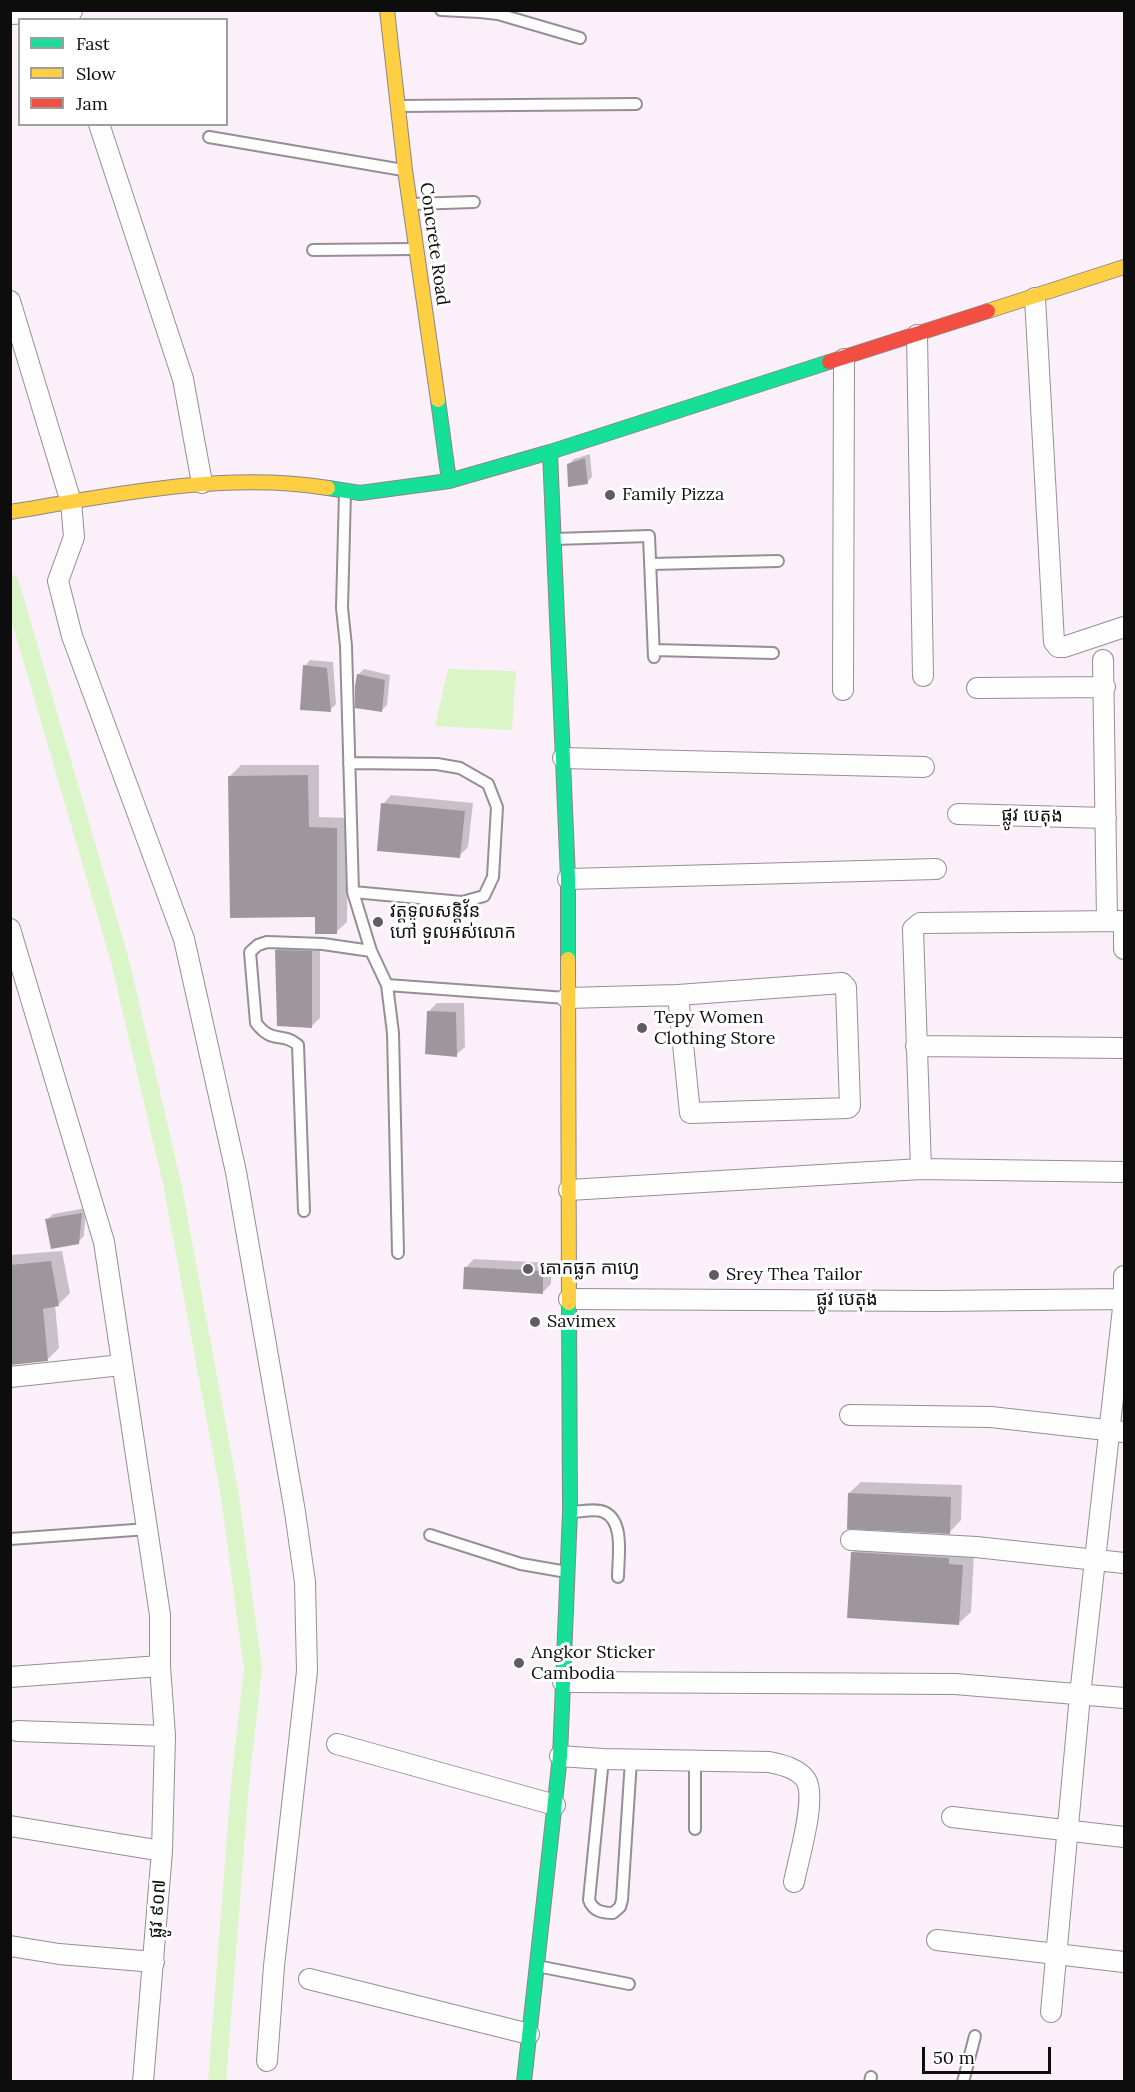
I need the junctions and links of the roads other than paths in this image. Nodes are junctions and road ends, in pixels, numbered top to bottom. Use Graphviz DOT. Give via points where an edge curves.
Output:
graph roads {
  1 [pos="387,10"];
  2 [pos="441,10"];
  3 [pos="72,11"];
  4 [pos="10,14"];
  5 [pos="580,38"];
  6 [pos="636,104"];
  7 [pos="398,105"];
  8 [pos="100,126"];
  9 [pos="208,137"];
  10 [pos="405,170"];
  11 [pos="474,202"];
  12 [pos="410,204"];
  13 [pos="417,249"];
  14 [pos="313,250"];
  15 [pos="1125,267"];
  16 [pos="1035,297"];
  17 [pos="10,301"];
  18 [pos="916,335"];
  19 [pos="844,358"];
  20 [pos="550,452"];
  21 [pos="449,481"];
  22 [pos="202,483"];
  23 [pos="345,491"];
  24 [pos="63,503"];
  25 [pos="10,512"];
  26 [pos="555,539"];
  27 [pos="778,561"];
  28 [pos="651,564"];
  29 [pos="1125,627"];
  30 [pos="772,653"];
  31 [pos="1103,660"];
  32 [pos="923,676"];
  33 [pos="1105,687"];
  34 [pos="977,688"];
  35 [pos="843,690"];
  36 [pos="563,758"];
  37 [pos="349,763"];
  38 [pos="924,767"];
  39 [pos="958,814"];
  40 [pos="1106,818"];
  41 [pos="936,869"];
  42 [pos="568,879"];
  43 [pos="353,892"];
  44 [pos="1107,920"];
  45 [pos="10,929"];
  46 [pos="1125,949"];
  47 [pos="371,951"];
  48 [pos="387,985"];
  49 [pos="678,995"];
  50 [pos="567,998"];
  51 [pos="916,1046"];
  52 [pos="1125,1047"];
  53 [pos="921,1169"];
  54 [pos="1125,1172"];
  55 [pos="568,1190"];
  56 [pos="304,1211"];
  57 [pos="398,1253"];
  58 [pos="1125,1276"];
  59 [pos="569,1299"];
  60 [pos="1124,1299"];
  61 [pos="121,1365"];
  62 [pos="10,1377"];
  63 [pos="850,1415"];
  64 [pos="1117,1431"];
  65 [pos="570,1512"];
  66 [pos="148,1529"];
  67 [pos="430,1535"];
  68 [pos="10,1539"];
  69 [pos="851,1540"];
  70 [pos="1094,1560"];
  71 [pos="1125,1563"];
  72 [pos="567,1572"];
  73 [pos="618,1577"];
  74 [pos="160,1666"];
  75 [pos="10,1677"];
  76 [pos="563,1682"];
  77 [pos="1080,1695"];
  78 [pos="1125,1698"];
  79 [pos="17,1731"];
  80 [pos="165,1736"];
  81 [pos="337,1744"];
  82 [pos="560,1756"];
  83 [pos="603,1759"];
  84 [pos="631,1760"];
  85 [pos="695,1760"];
  86 [pos="555,1805"];
  87 [pos="952,1817"];
  88 [pos="10,1826"];
  89 [pos="695,1830"];
  90 [pos="1068,1830"];
  91 [pos="1125,1837"];
  92 [pos="162,1851"];
  93 [pos="794,1882"];
  94 [pos="937,1940"];
  95 [pos="10,1946"];
  96 [pos="1057,1953"];
  97 [pos="154,1962"];
  98 [pos="1125,1962"];
  99 [pos="537,1966"];
  100 [pos="309,1979"];
  101 [pos="629,1984"];
  102 [pos="1051,2012"];
  103 [pos="529,2034"];
  104 [pos="975,2036"];
  105 [pos="267,2061"];
  106 [pos="143,2082"];
  107 [pos="524,2082"];
  108 [pos="963,2082"];
  1 -- 7 [label="street, Concrete Road"];
  2 -- 5 [label="lane" via="498,14"];
  3 -- 4 [label="street"];
  6 -- 7 [label="lane"];
  7 -- 10 [label="street, Concrete Road"];
  8 -- 22 [label="street" via="183,379"];
  9 -- 10 [label="lane"];
  10 -- 12 [label="street, Concrete Road"];
  11 -- 12 [label="lane"];
  12 -- 13 [label="street, Concrete Road"];
  13 -- 14 [label="lane"];
  13 -- 21 [label="street, Concrete Road"];
  15 -- 16 [label="street"];
  16 -- 18 [label="street"];
  16 -- 29 [label="street" via="1054,642 1064,647"];
  17 -- 24 [label="street"];
  18 -- 19 [label="street"];
  18 -- 32 [label="street"];
  19 -- 20 [label="street"];
  19 -- 35 [label="street"];
  20 -- 21 [label="street"];
  20 -- 26 [label="street"];
  21 -- 23 [label="street" via="360,493"];
  22 -- 23 [label="street" via="305,484"];
  22 -- 24 [label="street"];
  23 -- 37 [label="lane" via="342,608"];
  24 -- 25 [label="street"];
  24 -- 105 [label="street" via="74,537 58,581 72,636 184,939 236,1172 305,1582 307,1671"];
  26 -- 28 [label="lane" via="649,536"];
  26 -- 36 [label="street"];
  27 -- 28 [label="lane"];
  28 -- 30 [label="lane" via="654,653"];
  31 -- 33 [label="street"];
  33 -- 34 [label="street"];
  33 -- 40 [label="street"];
  36 -- 38 [label="street"];
  36 -- 42 [label="street"];
  37 -- 43 [label="lane"];
  37 -- 43 [label="lane" via="460,768 488,784 496,807 493,877 484,896 462,902"];
  39 -- 40 [label="street, ផ្លូវ បេតុង"];
  40 -- 44 [label="street"];
  41 -- 42 [label="street"];
  42 -- 50 [label="street"];
  43 -- 47 [label="lane"];
  44 -- 46 [label="street" via="1123,923"];
  44 -- 51 [label="street" via="915,925"];
  45 -- 61 [label="street, ផ្លូវ ៩០៧" via="104,1242"];
  47 -- 48 [label="lane"];
  47 -- 56 [label="lane" via="267,942 250,952 256,1023 270,1036 291,1039 298,1045"];
  48 -- 50 [label="lane"];
  48 -- 57 [label="lane" via="393,1033"];
  49 -- 49 [label="street" via="690,1113 848,1108 851,1103 844,984"];
  49 -- 50 [label="street"];
  50 -- 55 [label="street"];
  51 -- 52 [label="street"];
  51 -- 53 [label="street"];
  53 -- 54 [label="street"];
  53 -- 55 [label="street"];
  55 -- 59 [label="street"];
  58 -- 60 [label="street"];
  59 -- 60 [label="street, ផ្លូវ បេតុង"];
  59 -- 65 [label="street"];
  60 -- 64 [label="street"];
  61 -- 62 [label="street"];
  61 -- 66 [label="street, ផ្លូវ ៩០៧"];
  63 -- 64 [label="street" via="991,1417"];
  64 -- 70 [label="street"];
  65 -- 72 [label="street"];
  65 -- 73 [label="lane" via="602,1511 612,1518 618,1527"];
  66 -- 68 [label="lane"];
  66 -- 74 [label="street, ផ្លូវ ៩០៧" via="160,1615"];
  67 -- 72 [label="lane" via="521,1564"];
  69 -- 70 [label="street" via="976,1547"];
  70 -- 71 [label="street"];
  70 -- 77 [label="street"];
  72 -- 76 [label="street"];
  74 -- 75 [label="street"];
  74 -- 80 [label="street, ផ្លូវ ៩០៧"];
  76 -- 77 [label="street" via="955,1684"];
  76 -- 82 [label="street"];
  77 -- 78 [label="street"];
  77 -- 90 [label="street"];
  79 -- 80 [label="street"];
  80 -- 92 [label="street, ផ្លូវ ៩០៧"];
  81 -- 86 [label="street"];
  82 -- 83 [label="street"];
  82 -- 86 [label="street"];
  83 -- 84 [label="street"];
  83 -- 84 [label="lane" via="589,1900 601,1912 613,1913 622,1900"];
  84 -- 85 [label="street"];
  85 -- 89 [label="lane"];
  85 -- 93 [label="street" via="769,1762 790,1767 806,1781 810,1803"];
  86 -- 99 [label="street"];
  87 -- 90 [label="street"];
  88 -- 92 [label="street"];
  90 -- 91 [label="street"];
  90 -- 96 [label="street"];
  92 -- 97 [label="street, ផ្លូវ ៩០៧"];
  94 -- 96 [label="street"];
  95 -- 97 [label="street"];
  96 -- 98 [label="street"];
  96 -- 102 [label="street"];
  97 -- 106 [label="street, ផ្លូវ ៩០៧"];
  99 -- 101 [label="lane"];
  99 -- 103 [label="street"];
  100 -- 103 [label="street"];
  103 -- 107 [label="street"];
  104 -- 108 [label="lane"];
}
